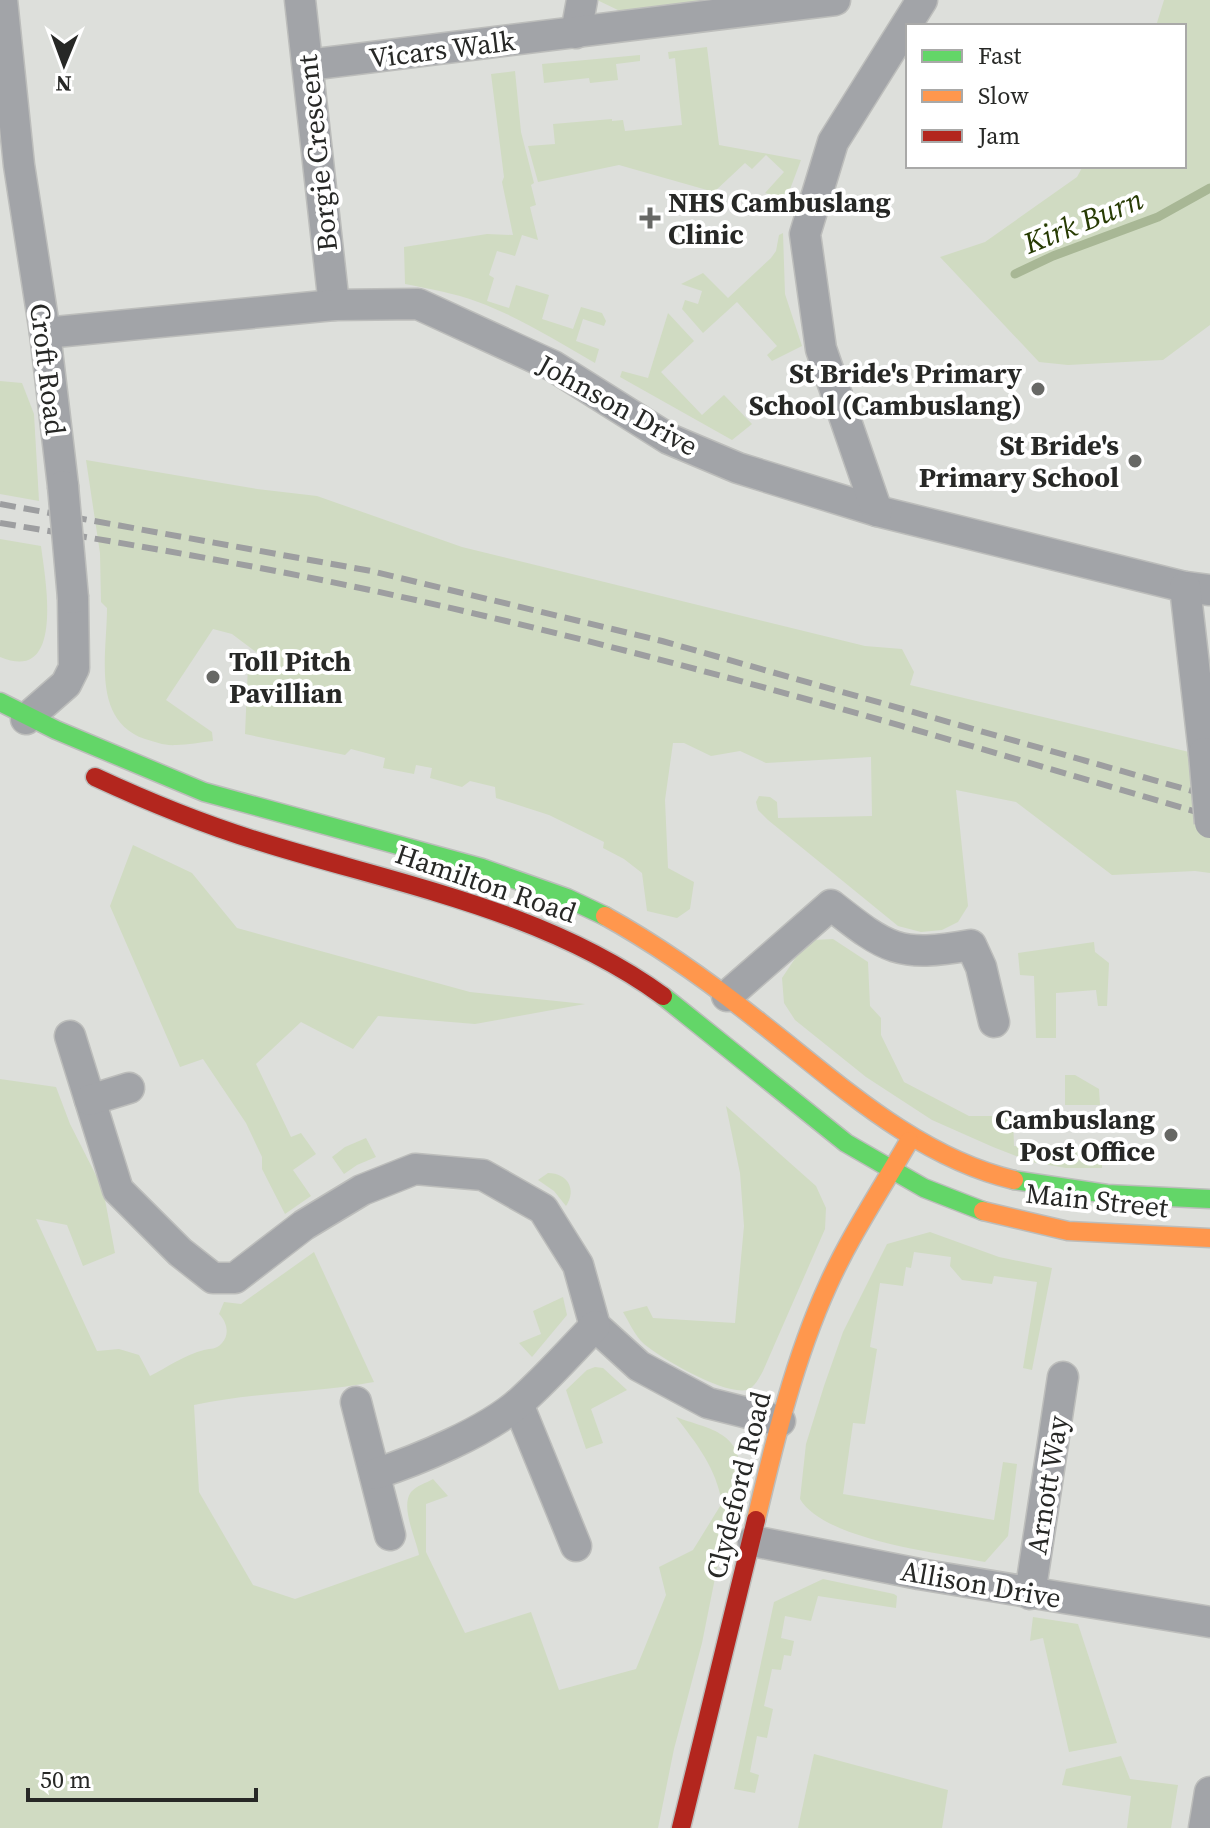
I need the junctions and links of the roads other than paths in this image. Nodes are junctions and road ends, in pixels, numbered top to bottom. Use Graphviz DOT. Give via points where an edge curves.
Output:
graph roads {
  1 [pos="2,0"];
  2 [pos="300,0"];
  3 [pos="582,0"];
  4 [pos="835,0"];
  5 [pos="922,0"];
  6 [pos="777,4"];
  7 [pos="907,24"];
  8 [pos="906,26"];
  9 [pos="576,33"];
  10 [pos="308,65"];
  11 [pos="9,166"];
  12 [pos="334,305"];
  13 [pos="45,333"];
  14 [pos="877,511"];
  15 [pos="1198,589"];
  16 [pos="0,702"];
  17 [pos="20,722"];
  18 [pos="53,746"];
  19 [pos="79,769"];
  20 [pos="1210,823"];
  21 [pos="727,996"];
  22 [pos="994,1022"];
  23 [pos="70,1036"];
  24 [pos="129,1088"];
  25 [pos="90,1100"];
  26 [pos="911,1136"];
  27 [pos="892,1171"];
  28 [pos="1210,1199"];
  29 [pos="1210,1238"];
  30 [pos="595,1326"];
  31 [pos="1063,1377"];
  32 [pos="356,1402"];
  33 [pos="518,1404"];
  34 [pos="780,1421"];
  35 [pos="375,1474"];
  36 [pos="390,1535"];
  37 [pos="753,1541"];
  38 [pos="576,1546"];
  39 [pos="1030,1594"];
  40 [pos="1210,1622"];
  41 [pos="1210,1792"];
  42 [pos="681,1828"];
  43 [pos="1204,1828"];
  1 -- 11 [label="street, Croft Road"];
  2 -- 10 [label="street, Borgie Crescent"];
  3 -- 9 [label="street"];
  4 -- 6 [label="street, Vicars Walk"];
  5 -- 7 [label="street"];
  6 -- 9 [label="street, Vicars Walk"];
  8 -- 14 [label="street" via="833,142 805,234 821,349"];
  9 -- 10 [label="street, Vicars Walk"];
  10 -- 12 [label="street, Borgie Crescent"];
  11 -- 13 [label="street, Croft Road"];
  12 -- 13 [label="street, Johnson Drive"];
  12 -- 14 [label="street, Johnson Drive" via="418,304 553,366 669,439 738,468"];
  13 -- 17 [label="street, Croft Road, bridge" via="73,598 74,668 66,684"];
  14 -- 15 [label="street, Johnson Drive"];
  15 -- 20 [label="street, bridge"];
  16 -- 17 [label="main road, Hamilton Road"];
  17 -- 18 [label="main road, Hamilton Road"];
  17 -- 21 [label="main road, Hamilton Road" via="220,797 454,857 529,882 632,929"];
  19 -- 27 [label="main road, Hamilton Road" via="150,805 209,826 473,903 573,943 632,975 844,1142"];
  21 -- 22 [label="street" via="831,905 871,937 903,951 971,945"];
  21 -- 26 [label="main road, Hamilton Road"];
  23 -- 25 [label="street"];
  24 -- 25 [label="street"];
  25 -- 30 [label="street" via="118,1190 213,1278 235,1278 350,1197 415,1169 483,1175 543,1209 578,1265"];
  26 -- 27 [label="main road, Clydeford Road"];
  26 -- 28 [label="main road, Main Street" via="978,1167 1051,1189"];
  27 -- 29 [label="main road, Main Street" via="948,1198 1016,1221 1068,1231"];
  27 -- 34 [label="main road, Clydeford Road" via="829,1282"];
  30 -- 33 [label="street"];
  30 -- 34 [label="street" via="639,1366 708,1403"];
  31 -- 39 [label="street, Arnott Way"];
  32 -- 35 [label="street"];
  33 -- 35 [label="street" via="414,1461"];
  33 -- 38 [label="street"];
  34 -- 37 [label="main road, Clydeford Road"];
  35 -- 36 [label="street"];
  37 -- 39 [label="street, Allison Drive"];
  37 -- 42 [label="main road, Clydeford Road"];
  39 -- 40 [label="street, Allison Drive"];
  41 -- 43 [label="street"];
}
